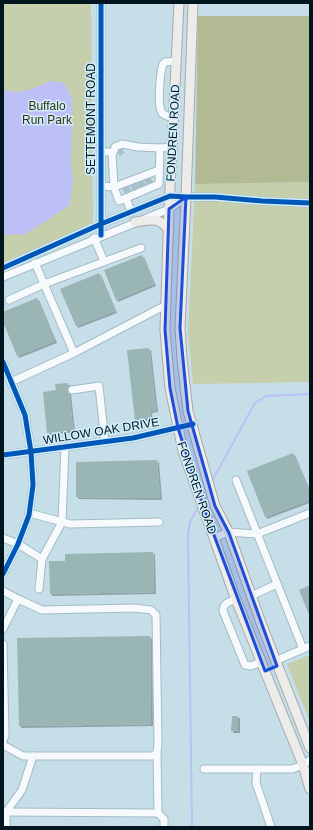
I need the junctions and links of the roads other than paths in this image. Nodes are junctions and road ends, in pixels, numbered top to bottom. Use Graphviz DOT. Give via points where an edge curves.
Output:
graph roads {
  1 [pos="101,3"];
  2 [pos="179,3"];
  3 [pos="193,3"];
  4 [pos="178,26"];
  5 [pos="192,27"];
  6 [pos="176,61"];
  7 [pos="174,118"];
  8 [pos="189,119"];
  9 [pos="160,148"];
  10 [pos="172,148"];
  11 [pos="119,150"];
  12 [pos="101,152"];
  13 [pos="159,170"];
  14 [pos="149,181"];
  15 [pos="138,185"];
  16 [pos="101,186"];
  17 [pos="114,187"];
  18 [pos="127,191"];
  19 [pos="170,196"];
  20 [pos="186,197"];
  21 [pos="310,203"];
  22 [pos="170,209"];
  23 [pos="131,212"];
  24 [pos="135,222"];
  25 [pos="101,224"];
  26 [pos="169,230"];
  27 [pos="98,237"];
  28 [pos="141,248"];
  29 [pos="104,261"];
  30 [pos="35,263"];
  31 [pos="3,268"];
  32 [pos="3,276"];
  33 [pos="44,284"];
  34 [pos="9,300"];
  35 [pos="166,305"];
  36 [pos="180,328"];
  37 [pos="165,330"];
  38 [pos="74,353"];
  39 [pos="4,367"];
  40 [pos="11,382"];
  41 [pos="72,390"];
  42 [pos="193,424"];
  43 [pos="178,428"];
  44 [pos="105,442"];
  45 [pos="65,447"];
  46 [pos="31,452"];
  47 [pos="3,455"];
  48 [pos="236,480"];
  49 [pos="29,513"];
  50 [pos="310,513"];
  51 [pos="62,522"];
  52 [pos="159,522"];
  53 [pos="228,532"];
  54 [pos="257,534"];
  55 [pos="3,538"];
  56 [pos="214,538"];
  57 [pos="18,544"];
  58 [pos="42,559"];
  59 [pos="3,574"];
  60 [pos="277,584"];
  61 [pos="39,588"];
  62 [pos="3,591"];
  63 [pos="251,598"];
  64 [pos="18,599"];
  65 [pos="237,602"];
  66 [pos="3,629"];
  67 [pos="3,644"];
  68 [pos="310,646"];
  69 [pos="303,649"];
  70 [pos="261,662"];
  71 [pos="276,663"];
  72 [pos="265,671"];
  73 [pos="3,741"];
  74 [pos="3,745"];
  75 [pos="310,748"];
  76 [pos="157,752"];
  77 [pos="33,756"];
  78 [pos="308,764"];
  79 [pos="204,769"];
  80 [pos="257,769"];
  81 [pos="310,789"];
  82 [pos="6,812"];
  83 [pos="158,813"];
  84 [pos="6,827"];
  85 [pos="164,827"];
  86 [pos="271,827"];
  1 -- 12 [label="street, SETTEMONT ROAD"];
  2 -- 4 [label="main road, FONDREN ROAD"];
  3 -- 5 [label="main road, FONDREN ROAD"];
  4 -- 5 [label="main road"];
  4 -- 6 [label="main road, FONDREN ROAD"];
  5 -- 8 [label="main road, FONDREN ROAD"];
  6 -- 7 [label="main road, FONDREN ROAD"];
  6 -- 7 [label="street" via="163,64 160,102 162,113"];
  7 -- 8 [label="main road"];
  7 -- 10 [label="main road, FONDREN ROAD"];
  8 -- 20 [label="main road, FONDREN ROAD"];
  9 -- 10 [label="street"];
  9 -- 11 [label="street"];
  9 -- 13 [label="street"];
  10 -- 19 [label="main road, FONDREN ROAD"];
  11 -- 12 [label="street"];
  11 -- 17 [label="street"];
  12 -- 16 [label="street, SETTEMONT ROAD"];
  13 -- 14 [label="street"];
  13 -- 14 [label="street" via="159,184"];
  14 -- 15 [label="street"];
  14 -- 15 [label="street"];
  15 -- 18 [label="street"];
  15 -- 18 [label="street"];
  16 -- 17 [label="street"];
  16 -- 25 [label="street, SETTEMONT ROAD"];
  17 -- 18 [label="street"];
  17 -- 18 [label="street" via="119,201"];
  18 -- 23 [label="street"];
  19 -- 20 [label="street"];
  19 -- 22 [label="main road, FONDREN ROAD"];
  19 -- 23 [label="street"];
  20 -- 21 [label="street"];
  20 -- 22 [label="street"];
  20 -- 36 [label="main road, FONDREN ROAD"];
  22 -- 24 [label="street"];
  22 -- 26 [label="main road, FONDREN ROAD"];
  23 -- 25 [label="street"];
  24 -- 26 [label="main road" via="156,220 162,222"];
  24 -- 27 [label="street"];
  25 -- 27 [label="street, SETTEMONT ROAD"];
  25 -- 31 [label="street"];
  26 -- 35 [label="main road, FONDREN ROAD"];
  27 -- 29 [label="street"];
  27 -- 30 [label="street"];
  28 -- 29 [label="street"];
  29 -- 33 [label="street"];
  30 -- 32 [label="street"];
  30 -- 33 [label="street"];
  33 -- 34 [label="street"];
  33 -- 38 [label="street"];
  35 -- 37 [label="main road, FONDREN ROAD"];
  35 -- 38 [label="street"];
  36 -- 37 [label="main road"];
  36 -- 42 [label="main road, FONDREN ROAD" via="188,411"];
  37 -- 43 [label="main road, FONDREN ROAD" via="170,388"];
  38 -- 40 [label="street"];
  39 -- 40 [label="street"];
  40 -- 46 [label="street" via="25,415"];
  41 -- 44 [label="street" via="99,386"];
  42 -- 43 [label="street, WILLOW OAK DRIVE"];
  42 -- 53 [label="main road, FONDREN ROAD" via="215,506"];
  43 -- 44 [label="street, WILLOW OAK DRIVE"];
  43 -- 56 [label="main road, FONDREN ROAD" via="183,450"];
  44 -- 45 [label="street, WILLOW OAK DRIVE"];
  45 -- 46 [label="street, WILLOW OAK DRIVE"];
  45 -- 51 [label="street"];
  46 -- 47 [label="street, WILLOW OAK DRIVE"];
  46 -- 49 [label="street" via="33,485"];
  48 -- 54 [label="street"];
  49 -- 51 [label="street"];
  49 -- 57 [label="street"];
  50 -- 54 [label="street"];
  51 -- 52 [label="street"];
  51 -- 58 [label="street"];
  53 -- 54 [label="street"];
  53 -- 56 [label="street"];
  53 -- 63 [label="main road, FONDREN ROAD"];
  54 -- 60 [label="street"];
  55 -- 57 [label="street"];
  56 -- 65 [label="main road, FONDREN ROAD"];
  57 -- 58 [label="street"];
  57 -- 59 [label="street"];
  58 -- 61 [label="street"];
  60 -- 63 [label="street"];
  60 -- 69 [label="street"];
  62 -- 64 [label="street"];
  63 -- 65 [label="main road"];
  63 -- 71 [label="main road, FONDREN ROAD"];
  64 -- 66 [label="street"];
  64 -- 76 [label="street" via="42,610 134,608 151,610 156,615"];
  65 -- 70 [label="main road, FONDREN ROAD"];
  65 -- 70 [label="street" via="226,603 223,611 245,665 251,666"];
  67 -- 73 [label="street"];
  68 -- 69 [label="street"];
  69 -- 71 [label="street"];
  70 -- 72 [label="main road, FONDREN ROAD"];
  71 -- 72 [label="main road"];
  71 -- 75 [label="main road, FONDREN ROAD"];
  72 -- 78 [label="main road, FONDREN ROAD"];
  74 -- 77 [label="street" via="23,756"];
  76 -- 77 [label="street" via="153,756"];
  76 -- 83 [label="street"];
  77 -- 82 [label="street" via="22,790"];
  78 -- 80 [label="street" via="292,769"];
  78 -- 81 [label="main road, FONDREN ROAD"];
  79 -- 80 [label="street"];
  80 -- 86 [label="street" via="256,784"];
  82 -- 83 [label="street"];
  82 -- 84 [label="street"];
  83 -- 85 [label="street" via="164,819"];
}
